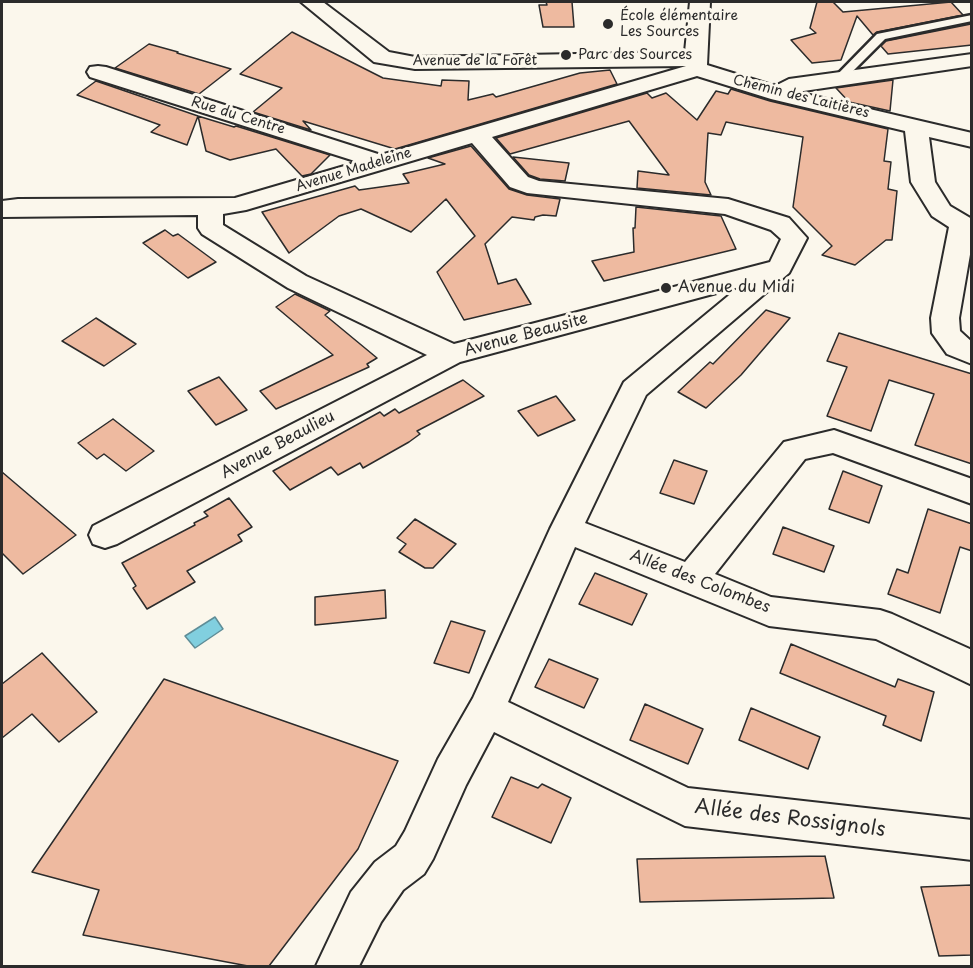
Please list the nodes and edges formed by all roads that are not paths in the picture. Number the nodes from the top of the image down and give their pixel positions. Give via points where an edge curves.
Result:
1 (311, 2) edge
2 (700, 2) edge
3 (972, 18) edge
4 (972, 60) edge
5 (696, 63) junction
6 (98, 72) dead end
7 (840, 78) junction
8 (780, 94) junction
9 (916, 125) junction
10 (476, 134) junction
11 (972, 140) edge
12 (378, 163) junction
13 (210, 207) junction
14 (2, 209) edge
15 (967, 225) edge
16 (780, 267) junction
17 (972, 354) edge
18 (451, 355) junction
19 (972, 492) edge
20 (566, 529) junction
21 (105, 535) dead end
22 (691, 580) junction
23 (972, 669) edge
24 (486, 710) junction
25 (972, 840) edge
26 (337, 966) edge

1 - 5 street, Avenue de la Forêt via 382,57 414,63
2 - 5 street
3 - 7 lane via 881,36
4 - 7 street
5 - 8 street, Chemin des Laitières
5 - 10 street, Avenue Madeleine
6 - 12 street, Rue du Centre
7 - 8 street via 789,86
8 - 9 street, Chemin des Laitières
9 - 11 street, Chemin des Laitières
9 - 15 street via 923,182 941,211
10 - 12 street, Avenue Madeleine
10 - 16 street via 519,182 536,188 728,207 780,224 794,238
12 - 13 street, Avenue Madeleine via 237,205
13 - 14 street, Avenue Madeleine
13 - 18 street, Avenue Beausite via 211,228 297,282
15 - 17 street via 945,318 946,333 957,346
16 - 18 street, Avenue Beausite
16 - 20 street via 634,389
18 - 21 street, Avenue Beaulieu
19 - 22 street via 834,441 795,450
20 - 22 street, Allée des Colombes
20 - 24 street
22 - 23 street, Allée des Colombes via 769,611 880,625
24 - 25 street, Allée des Rossignols via 685,807
24 - 26 street via 452,772 419,846 366,907

